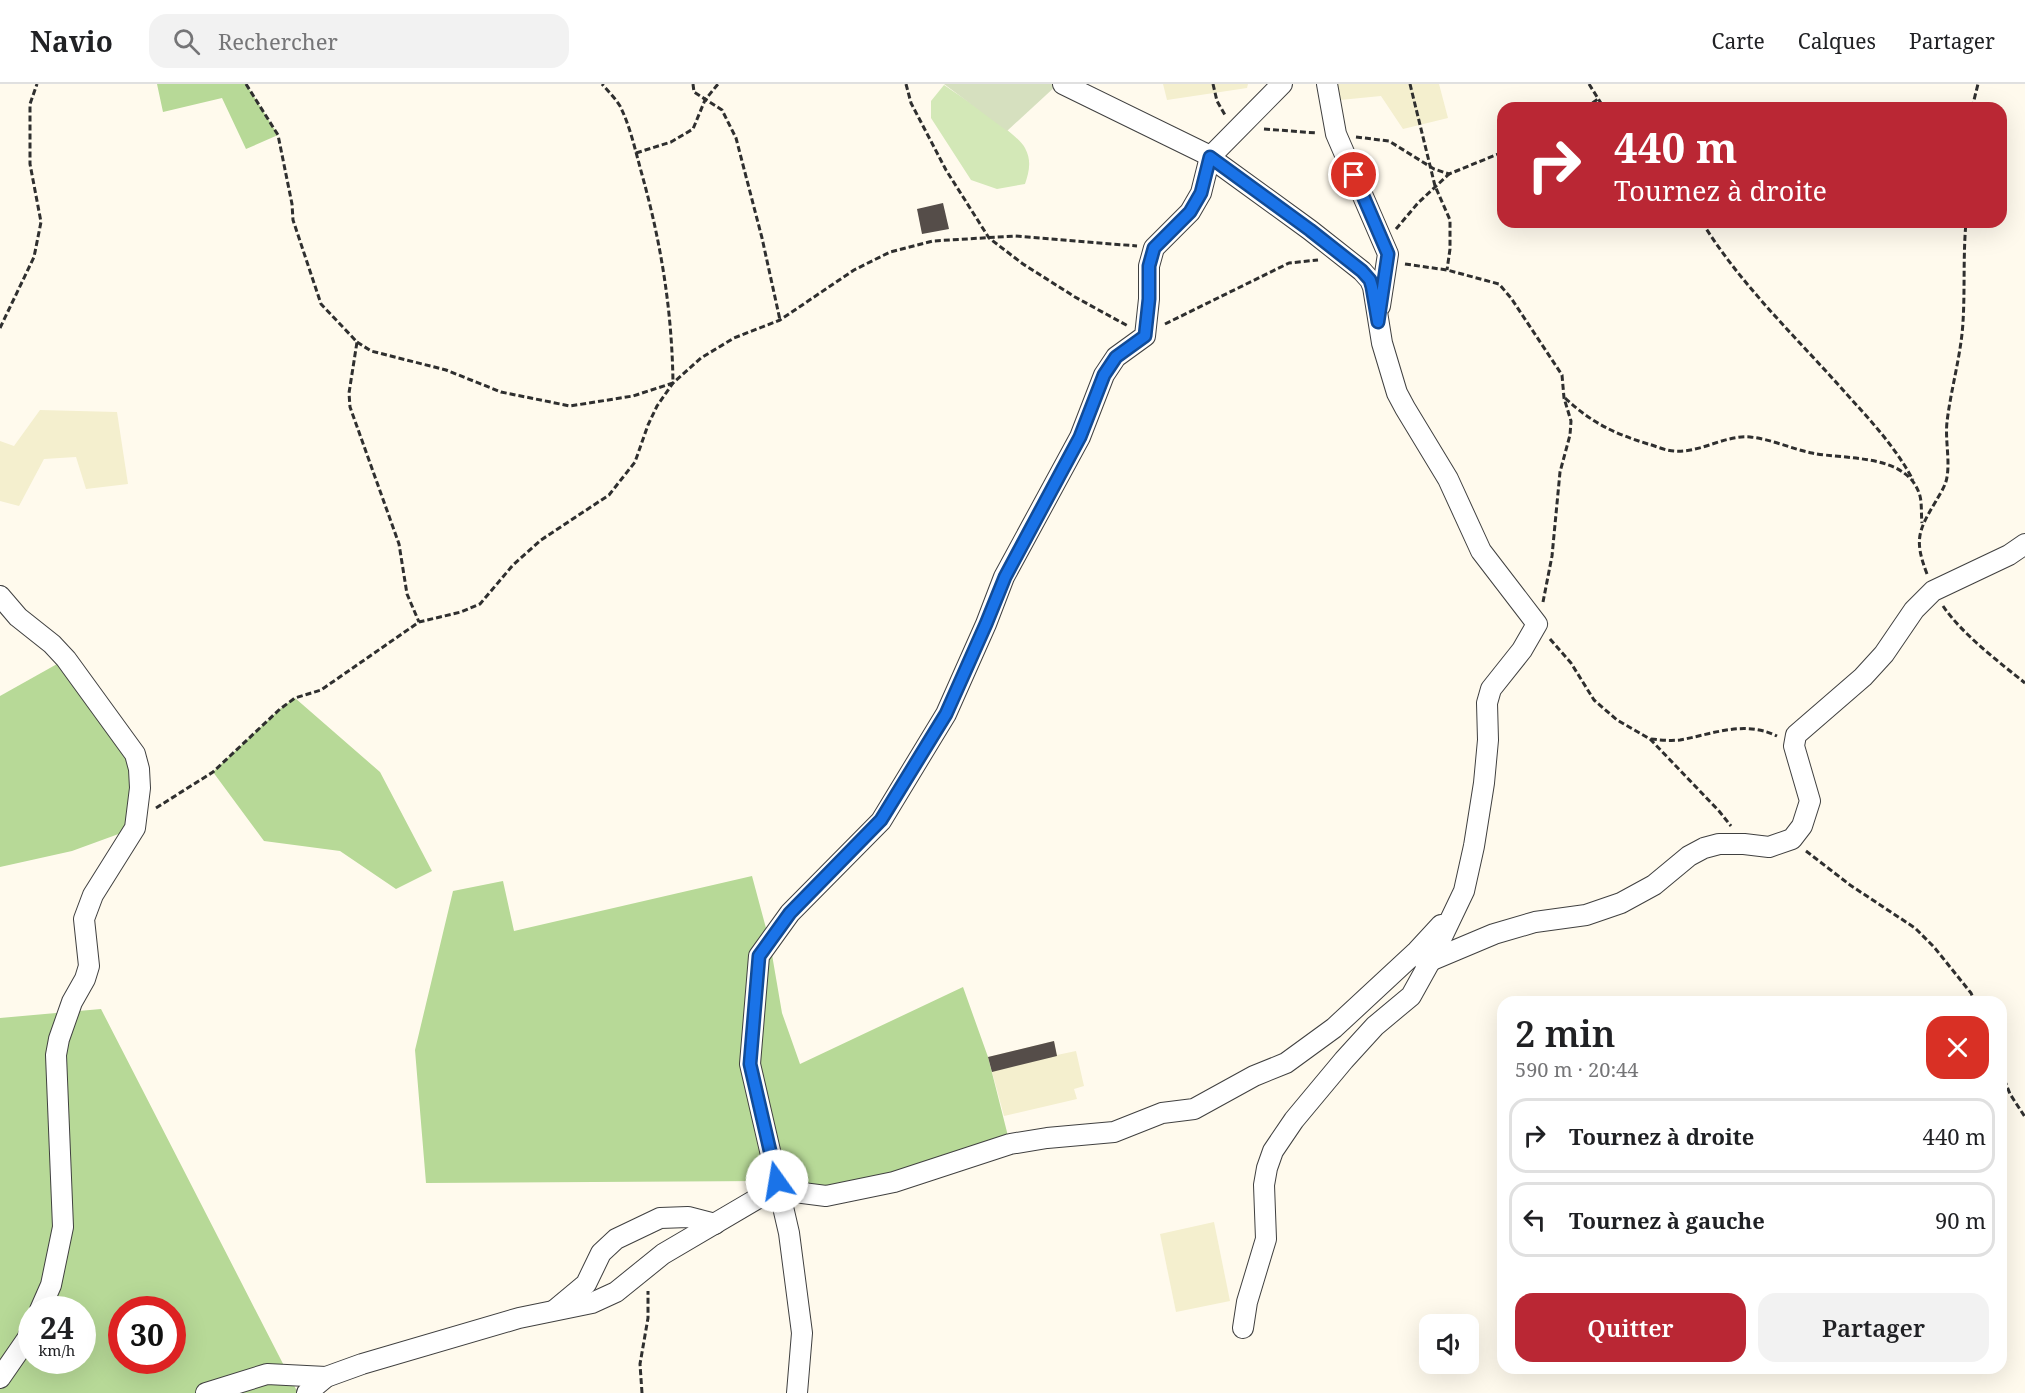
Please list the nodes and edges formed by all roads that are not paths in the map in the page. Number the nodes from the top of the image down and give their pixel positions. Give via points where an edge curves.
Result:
1 (1282, 84) edge
2 (1327, 84) edge
3 (1068, 86) edge
4 (1210, 157) junction
5 (1378, 322) junction
6 (2025, 544) edge
7 (0, 596) edge
8 (1453, 913) junction
9 (1431, 960) junction
10 (1383, 984) junction
11 (779, 1190) junction
12 (715, 1224) junction
13 (46, 1296) edge
14 (555, 1310) junction
15 (1244, 1328) dead end
16 (18, 1352) edge
17 (326, 1377) junction
18 (0, 1378) edge
19 (206, 1393) edge
20 (307, 1393) edge
21 (797, 1393) edge

1 - 4 street
2 - 5 street via 1336,134 1388,254
3 - 4 street
4 - 5 street via 1310,230 1370,280
4 - 11 street via 1201,193 1190,212 1154,248 1149,266 1145,336 1116,357 1104,375 1080,437 1005,577 946,714 881,820 790,913 759,956 750,1064
5 - 8 street via 1397,393 1448,479 1481,551 1537,624 1491,689 1484,783 1474,846 1464,891
6 - 9 street via 1933,591 1863,677 1796,735 1794,746 1810,801 1802,826 1792,839 1769,848 1744,844 1704,848 1654,885 1621,903 1586,915 1535,922 1494,934
7 - 13 street via 66,659 135,754 140,788 135,828 93,895 84,919 89,966 72,1002 56,1055 63,1227
8 - 9 street
8 - 10 street
9 - 10 street
9 - 15 street via 1411,996 1375,1026 1344,1060 1273,1151 1264,1185 1266,1239 1247,1302
10 - 11 street via 1334,1028 1286,1063 1194,1109 1162,1113 1114,1132 1010,1144 894,1182 837,1194
11 - 12 street
11 - 21 street via 789,1233 802,1333
12 - 14 street via 663,1254 616,1292 592,1303
12 - 14 street via 688,1217 660,1218 616,1239 601,1253 586,1284
14 - 17 street via 496,1324
16 - 18 street
17 - 19 street via 267,1374
17 - 20 street

